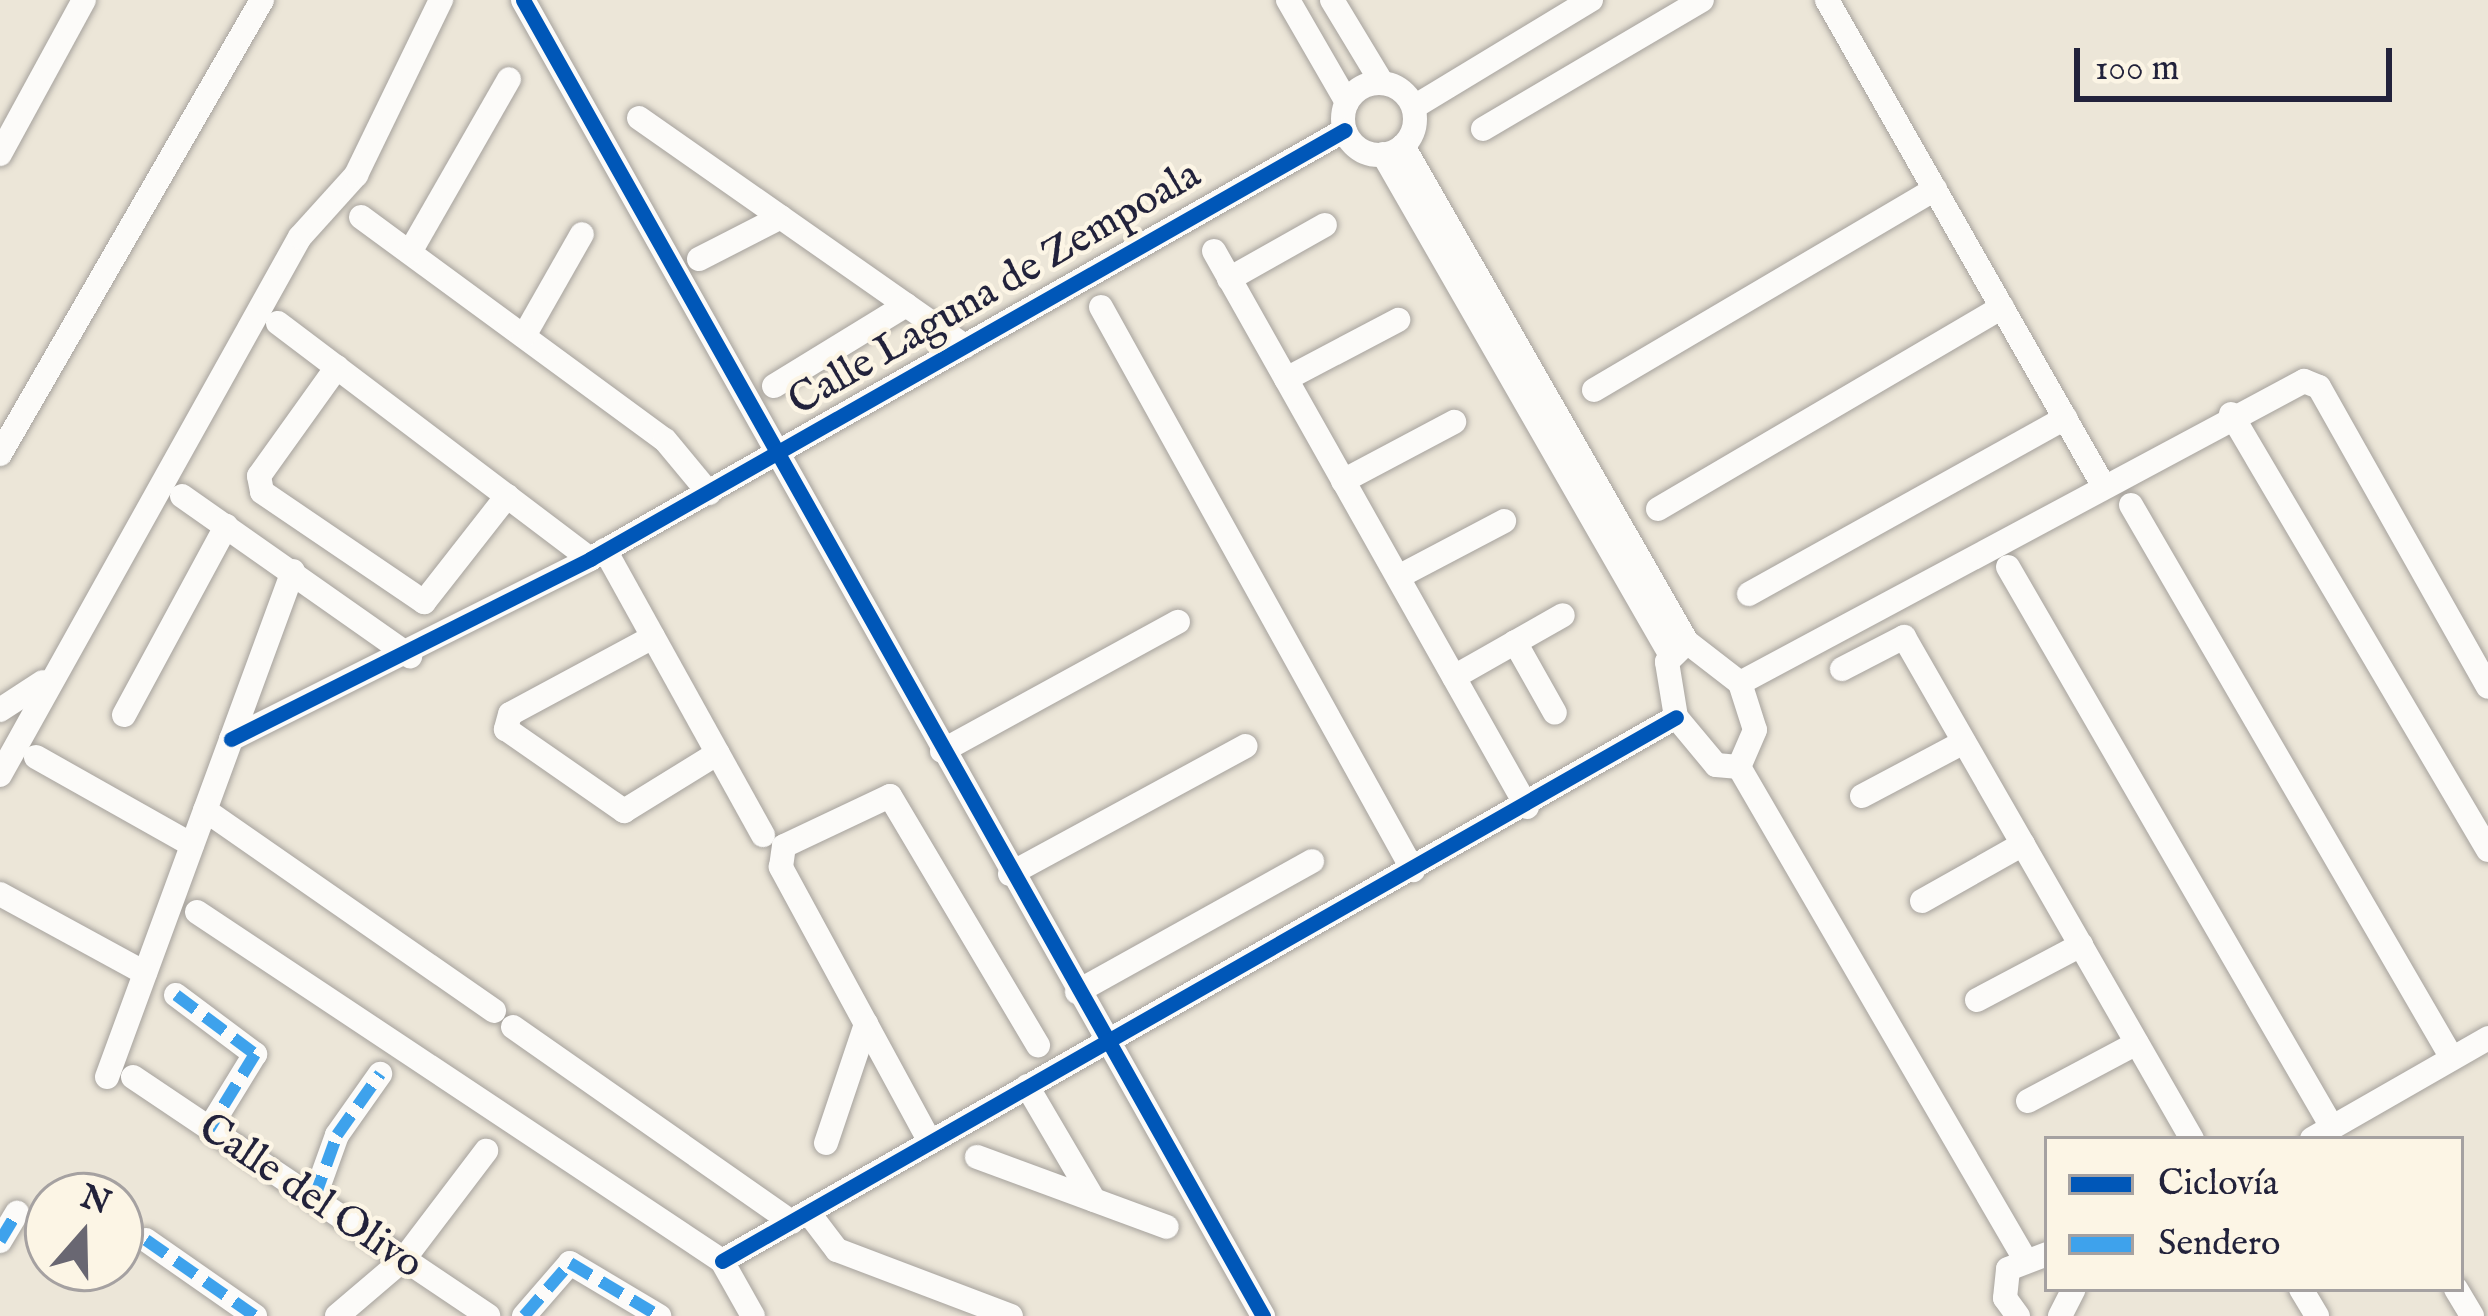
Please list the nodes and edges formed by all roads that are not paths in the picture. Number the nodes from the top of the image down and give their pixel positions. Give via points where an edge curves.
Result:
1 (83, 0) edge
2 (262, 0) edge
3 (441, 0) edge
4 (523, 0) edge
5 (1288, 0) edge
6 (1332, 0) edge
7 (1591, 0) edge
8 (1702, 0) edge
9 (1827, 0) edge
10 (509, 79) dead end
11 (1382, 82) junction
12 (1347, 103) junction
13 (1414, 107) junction
14 (639, 118) dead end
15 (1483, 129) dead end
16 (1345, 130) junction
17 (1393, 150) junction
18 (0, 154) edge
19 (1935, 189) junction
20 (361, 217) dead end
21 (781, 217) junction
22 (1324, 225) dead end
23 (582, 234) dead end
24 (1214, 251) dead end
25 (410, 252) junction
26 (699, 260) dead end
27 (1229, 279) junction
28 (906, 305) junction
29 (1101, 307) dead end
30 (2002, 307) junction
31 (1398, 320) dead end
32 (278, 323) dead end
33 (524, 336) junction
34 (965, 346) junction
35 (337, 367) junction
36 (1286, 379) junction
37 (773, 386) dead end
38 (1594, 390) dead end
39 (2231, 414) junction
40 (2066, 418) junction
41 (1454, 422) dead end
42 (0, 454) edge
43 (775, 457) junction
44 (1343, 482) junction
45 (2103, 485) junction
46 (709, 493) junction
47 (182, 496) dead end
48 (507, 496) junction
49 (2131, 505) dead end
50 (1658, 509) dead end
51 (1504, 521) dead end
52 (226, 526) junction
53 (598, 555) junction
54 (2008, 568) dead end
55 (293, 571) junction
56 (1397, 577) junction
57 (1749, 594) dead end
58 (1564, 615) dead end
59 (1178, 622) dead end
60 (653, 637) junction
61 (1515, 642) junction
62 (1679, 648) junction
63 (410, 656) junction
64 (1842, 669) dead end
65 (1454, 677) junction
66 (44, 681) junction
67 (1740, 683) junction
68 (2488, 687) edge
69 (0, 710) edge
70 (1555, 712) dead end
71 (124, 715) dead end
72 (1676, 717) junction
73 (231, 739) junction
74 (1964, 742) junction
75 (1246, 746) dead end
76 (942, 752) junction
77 (718, 753) junction
78 (36, 757) dead end
79 (1739, 767) junction
80 (0, 775) edge
81 (1862, 796) dead end
82 (1527, 807) junction
83 (205, 810) junction
84 (763, 835) dead end
85 (2023, 844) junction
86 (192, 845) junction
87 (2488, 850) edge
88 (1312, 861) dead end
89 (1413, 870) junction
90 (1010, 874) junction
91 (0, 894) edge
92 (1922, 901) dead end
93 (197, 912) dead end
94 (2081, 945) junction
95 (145, 973) junction
96 (1077, 992) junction
97 (176, 994) dead end
98 (1977, 1000) dead end
99 (866, 1024) junction
100 (1105, 1042) junction
101 (2137, 1043) junction
102 (2486, 1044) edge
103 (1038, 1045) dead end
104 (2452, 1058) junction
105 (380, 1074) dead end
106 (106, 1077) dead end
107 (133, 1077) dead end
108 (1027, 1086) junction
109 (2028, 1101) dead end
110 (209, 1129) junction
111 (2322, 1133) edge
112 (2190, 1136) edge
113 (929, 1139) junction
114 (826, 1143) dead end
115 (486, 1151) dead end
116 (977, 1157) dead end
117 (314, 1199) junction
118 (1094, 1200) junction
119 (17, 1213) dead end
120 (800, 1217) junction
121 (1167, 1227) dead end
122 (146, 1240) dead end
123 (0, 1241) edge
124 (2035, 1255) edge
125 (404, 1259) junction
126 (722, 1262) junction
127 (2007, 1313) edge
128 (255, 1316) edge
129 (337, 1316) edge
130 (488, 1316) edge
131 (524, 1316) edge
132 (659, 1316) edge
133 (753, 1316) edge
134 (1010, 1316) edge
135 (1263, 1316) edge

1 - 18 street
2 - 42 street
3 - 66 street via 356,175 300,237
4 - 43 street
5 - 12 street
6 - 11 street
7 - 13 street
8 - 15 street
9 - 19 street
10 - 25 street
11 - 12 street
11 - 13 street
12 - 16 street
13 - 17 street
14 - 21 street
16 - 17 street
16 - 34 street, Calle Laguna de Zempoala
17 - 62 street
19 - 30 street
19 - 38 street
20 - 25 street
21 - 26 street
21 - 28 street
22 - 27 street
23 - 33 street
24 - 27 street
25 - 33 street
27 - 36 street
28 - 34 street
28 - 37 street
29 - 89 street
30 - 40 street
30 - 50 street
31 - 36 street
32 - 35 street
33 - 46 street via 665,440
34 - 43 street, Calle Laguna de Zempoala
35 - 48 street
35 - 48 street via 259,476 262,492 424,602
36 - 44 street
39 - 45 street
39 - 68 street via 2290,382 2319,387
39 - 87 street
40 - 45 street
40 - 57 street
41 - 44 street
43 - 46 street, Calle Laguna de Zempoala
43 - 76 street
44 - 56 street
45 - 67 street
46 - 53 street, Calle Laguna de Zempoala
47 - 52 street
48 - 53 street
49 - 104 street
51 - 56 street
52 - 55 street
52 - 71 street
53 - 60 street
53 - 63 street, Calle Laguna de Zempoala
54 - 111 street
55 - 63 street
55 - 73 street
56 - 65 street
58 - 61 street
59 - 76 street
60 - 77 street
60 - 77 street via 510,714 506,729 624,811
61 - 65 street
61 - 70 street
62 - 67 street
62 - 72 street
63 - 73 street, Calle Laguna de Zempoala
64 - 74 street via 1904,637
65 - 82 street
66 - 69 street
66 - 80 street
67 - 79 street via 1755,730
72 - 79 street via 1716,765
72 - 82 street
73 - 83 street
74 - 81 street
74 - 85 street
75 - 90 street
76 - 90 street
77 - 84 street
78 - 86 street
79 - 124 street
82 - 89 street
83 - 86 street
83 - 120 street
85 - 92 street
85 - 94 street
86 - 95 street
88 - 96 street
89 - 100 street
90 - 96 street
91 - 95 street
93 - 126 street
94 - 98 street
94 - 101 street
95 - 106 street
96 - 100 street
97 - 110 street via 254,1054
99 - 103 street via 780,859 784,846 881,794
99 - 113 street
99 - 114 street
100 - 108 street
100 - 135 street
101 - 109 street
101 - 112 street
102 - 104 street
104 - 111 street
105 - 117 street via 338,1135
107 - 110 street, Calle del Olivo
108 - 113 street
108 - 118 street
110 - 117 street, Calle del Olivo
113 - 120 street
115 - 125 street
116 - 118 street
117 - 125 street, Calle del Olivo
118 - 121 street
119 - 123 street
120 - 126 street
120 - 134 street via 837,1250
122 - 128 street
124 - 127 street via 2004,1279
125 - 129 street
125 - 130 street, Calle del Olivo
126 - 133 street
131 - 132 street via 570,1263

